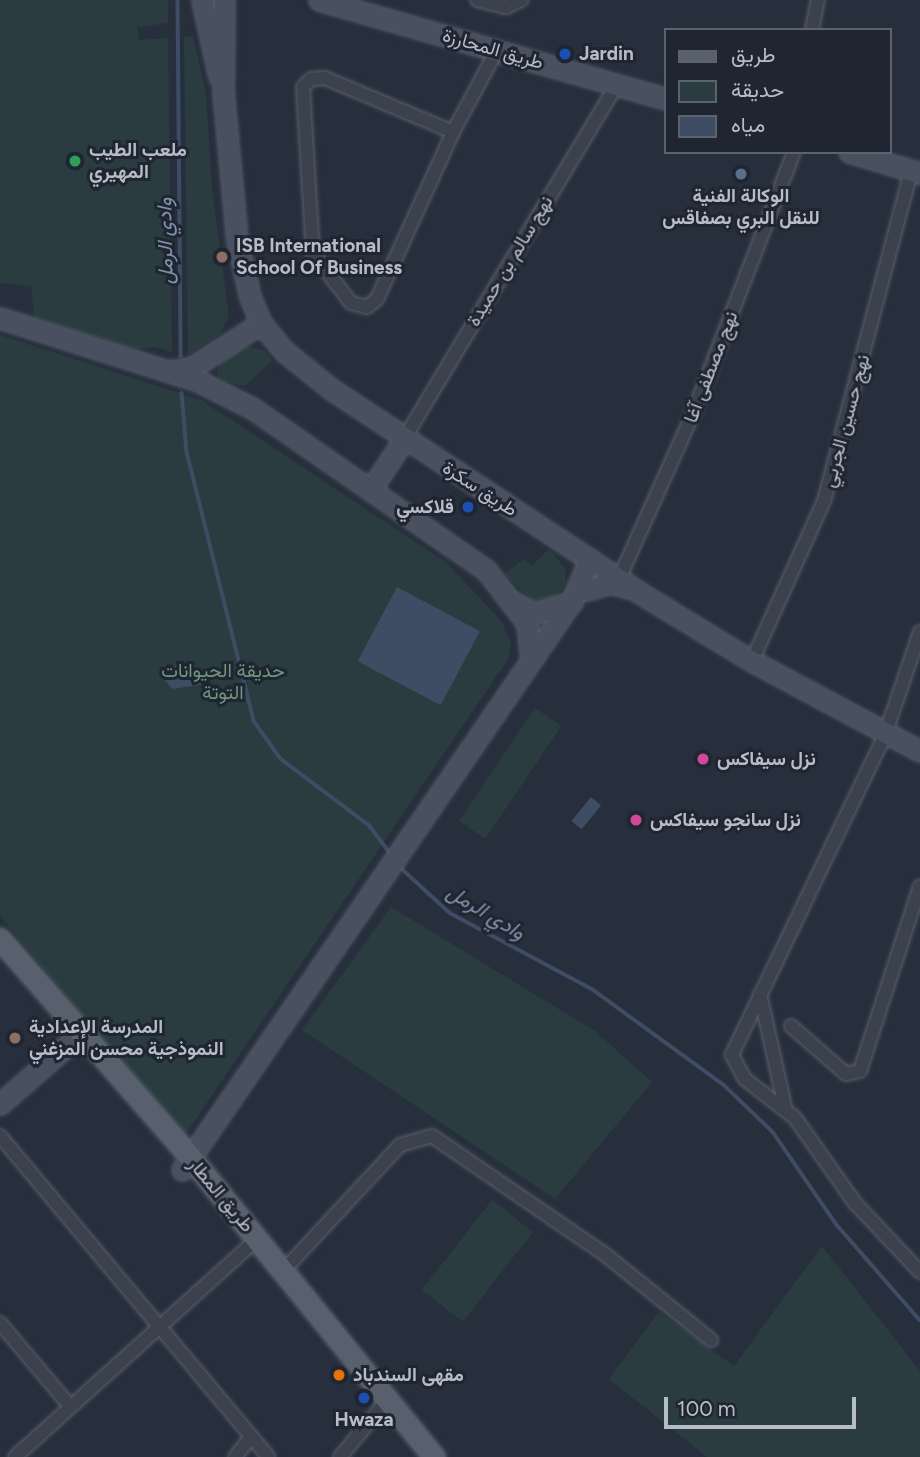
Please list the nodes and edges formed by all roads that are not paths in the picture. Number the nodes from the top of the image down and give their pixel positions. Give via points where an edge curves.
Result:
1 (202, 0) edge
2 (224, 0) edge
3 (319, 0) edge
4 (477, 0) edge
5 (521, 0) edge
6 (818, 0) edge
7 (812, 28) edge
8 (497, 50) junction
9 (617, 84) junction
10 (223, 90) junction
11 (664, 98) edge
12 (453, 132) junction
13 (793, 154) edge
14 (856, 154) edge
15 (916, 172) edge
16 (0, 318) edge
17 (261, 323) junction
18 (210, 356) junction
19 (169, 371) junction
20 (213, 387) junction
21 (404, 439) junction
22 (371, 489) junction
23 (555, 536) junction
24 (604, 569) junction
25 (578, 592) junction
26 (640, 593) junction
27 (512, 601) junction
28 (920, 632) edge
29 (531, 661) junction
30 (752, 661) junction
31 (885, 735) junction
32 (920, 751) edge
33 (920, 886) edge
34 (0, 939) edge
35 (0, 960) edge
36 (760, 994) junction
37 (790, 1026) dead end
38 (77, 1037) junction
39 (0, 1104) edge
40 (786, 1108) junction
41 (0, 1136) edge
42 (186, 1163) junction
43 (253, 1243) junction
44 (284, 1270) junction
45 (920, 1272) edge
46 (0, 1323) edge
47 (160, 1328) junction
48 (711, 1340) dead end
49 (384, 1403) junction
50 (70, 1406) junction
51 (251, 1437) junction
52 (15, 1457) edge
53 (235, 1457) edge
54 (268, 1457) edge
55 (340, 1457) edge
56 (418, 1457) edge
57 (434, 1457) edge

1 - 10 main road
2 - 10 main road
3 - 8 main road, طريق المحارزة
4 - 5 street via 506,7
6 - 7 street
8 - 9 main road, طريق المحارزة
8 - 12 street
9 - 11 main road, طريق المحارزة
9 - 21 street, نهج سالم بن حميدة
10 - 17 main road, طريق سكرة via 237,240
12 - 12 street via 325,78 311,79 303,87 313,253 351,303 367,307 377,299
13 - 24 street, نهج مصطفى آغا via 694,411
14 - 15 main road
15 - 30 street, نهج حسين الجربي via 824,501
16 - 19 main road
17 - 18 main road
17 - 21 main road, طريق سكرة via 309,372
18 - 19 main road via 191,368
18 - 20 main road via 207,373
19 - 20 main road
20 - 22 main road
21 - 22 main road
21 - 23 main road, طريق سكرة
22 - 27 main road via 486,570
23 - 24 main road, طريق سكرة
23 - 25 main road via 574,554
24 - 25 main road
24 - 26 main road, طريق سكرة
25 - 26 main road via 611,583
25 - 27 main road via 534,613
25 - 29 main road
26 - 30 main road, طريق سكرة
27 - 29 main road via 532,635
28 - 31 street
29 - 42 main road
30 - 31 main road, طريق سكرة
31 - 32 main road, طريق سكرة
31 - 36 street
33 - 37 street via 859,1071 846,1074
34 - 38 main road, طريق المطار
35 - 38 main road, طريق المطار
36 - 40 street
36 - 40 street via 732,1055 745,1079
38 - 39 main road
38 - 42 main road, طريق المطار
40 - 45 street via 855,1203
41 - 47 street
42 - 43 main road, طريق المطار
43 - 44 main road, طريق المطار
43 - 47 street
43 - 49 main road, طريق المطار
44 - 48 street via 400,1145 432,1136 607,1256
44 - 49 main road, طريق المطار
46 - 50 street
47 - 50 street
47 - 51 street
49 - 55 street
49 - 56 main road, طريق المطار
49 - 57 main road, طريق المطار
50 - 52 street
51 - 53 street
51 - 54 street

